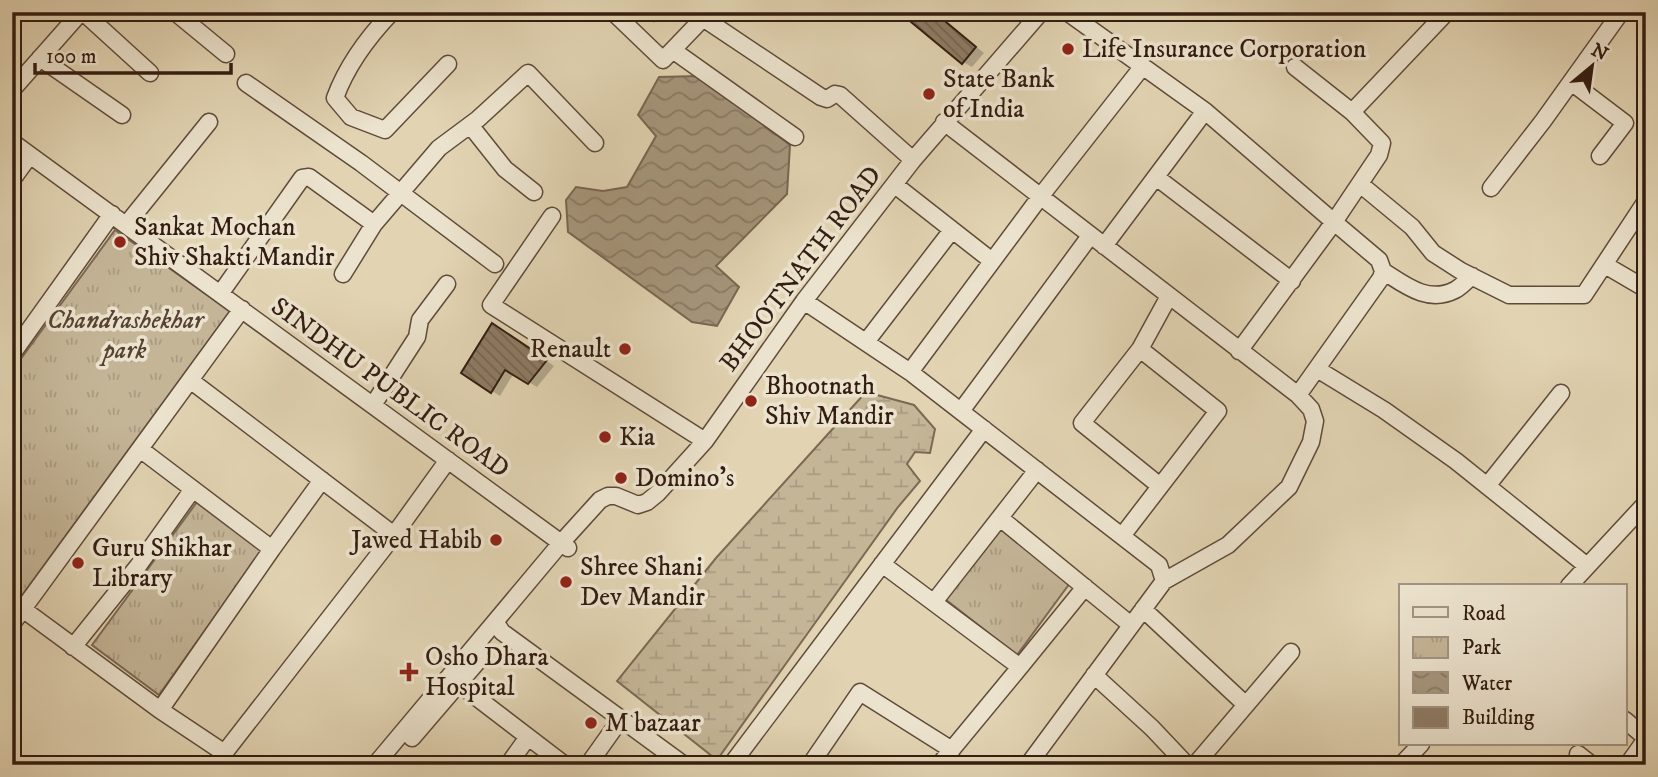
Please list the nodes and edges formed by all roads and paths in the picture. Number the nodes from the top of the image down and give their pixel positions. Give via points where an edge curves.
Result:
1 (82, 12) edge
2 (175, 12) edge
3 (392, 12) edge
4 (613, 12) edge
5 (1041, 12) edge
6 (1067, 12) edge
7 (1447, 12) edge
8 (1621, 12) edge
9 (706, 15) edge
10 (674, 51) junction
11 (226, 54) dead end
12 (40, 58) junction
13 (448, 64) dead end
14 (1143, 66) junction
15 (1295, 67) dead end
16 (150, 74) dead end
17 (1571, 82) junction
18 (246, 83) dead end
19 (12, 90) edge
20 (1205, 111) junction
21 (1352, 112) junction
22 (122, 115) dead end
23 (209, 122) dead end
24 (944, 122) junction
25 (470, 125) junction
26 (795, 137) dead end
27 (12, 142) edge
28 (595, 143) dead end
29 (30, 155) junction
30 (1600, 156) dead end
31 (913, 160) junction
32 (1156, 177) junction
33 (12, 180) edge
34 (1360, 184) junction
35 (895, 185) junction
36 (1491, 188) dead end
37 (534, 192) dead end
38 (401, 193) junction
39 (1040, 197) junction
40 (1646, 201) edge
41 (111, 214) junction
42 (552, 216) dead end
43 (1334, 222) junction
44 (374, 224) junction
45 (126, 225) junction
46 (952, 230) junction
47 (1090, 236) junction
48 (1104, 246) junction
49 (992, 261) junction
50 (495, 264) dead end
51 (1605, 265) junction
52 (1383, 271) junction
53 (343, 274) dead end
54 (1472, 276) junction
55 (1292, 281) junction
56 (447, 284) dead end
57 (1646, 289) edge
58 (220, 293) junction
59 (1169, 296) junction
60 (804, 301) junction
61 (242, 309) junction
62 (866, 342) junction
63 (1140, 349) junction
64 (1239, 351) junction
65 (12, 354) edge
66 (1317, 369) junction
67 (910, 372) junction
68 (190, 380) junction
69 (1561, 393) dead end
70 (1298, 395) junction
71 (373, 405) junction
72 (961, 411) junction
73 (984, 429) junction
74 (705, 441) junction
75 (140, 449) junction
76 (448, 460) junction
77 (1037, 470) junction
78 (322, 480) junction
79 (1160, 486) junction
80 (1487, 486) junction
81 (193, 489) junction
82 (1646, 503) edge
83 (1000, 518) junction
84 (394, 535) junction
85 (1122, 536) junction
86 (566, 546) junction
87 (272, 549) junction
88 (882, 564) junction
89 (1587, 566) junction
90 (1164, 581) junction
91 (1571, 584) edge
92 (1085, 587) junction
93 (934, 602) junction
94 (1143, 609) junction
95 (24, 610) junction
96 (12, 624) edge
97 (1131, 625) junction
98 (499, 627) junction
99 (73, 647) junction
100 (1291, 652) dead end
101 (1020, 667) junction
102 (1094, 675) junction
103 (458, 684) junction
104 (1246, 705) junction
105 (160, 710) junction
106 (620, 720) junction
107 (1626, 721) edge
108 (528, 737) junction
109 (1646, 738) edge
110 (1420, 746) edge
111 (952, 750) junction
112 (1578, 754) dead end
113 (219, 758) edge
114 (1632, 763) edge
115 (376, 765) edge
116 (388, 765) edge
117 (508, 765) edge
118 (565, 765) edge
119 (588, 765) edge
120 (684, 765) edge
121 (731, 765) edge
122 (810, 765) edge
123 (939, 765) edge
124 (1028, 765) edge
125 (1187, 765) edge
126 (1195, 765) edge
127 (1401, 765) edge
128 (1592, 765) edge

1 - 12 street
1 - 16 street
2 - 11 street
3 - 13 street via 367,39 342,79 335,99 351,117 386,130
4 - 10 street via 663,60
5 - 24 street, BHOOTNATH ROAD
6 - 14 street
7 - 21 street
8 - 17 street
9 - 10 street
9 - 31 street via 821,97 840,95
10 - 26 street
12 - 19 street
12 - 22 street
14 - 20 street
14 - 39 street
15 - 21 street
17 - 30 street via 1625,123
17 - 36 street
18 - 38 street
20 - 32 street
20 - 43 street
21 - 34 street via 1382,143
23 - 45 street
24 - 31 street, BHOOTNATH ROAD
24 - 39 street
25 - 28 street via 528,74
25 - 37 street via 505,169
25 - 38 street via 439,148
27 - 29 street, SINDHU PUBLIC ROAD
29 - 33 street
29 - 41 street, SINDHU PUBLIC ROAD
31 - 35 street, BHOOTNATH ROAD
32 - 48 street
32 - 55 street
34 - 43 street
34 - 54 street via 1412,227 1433,253
35 - 46 street
35 - 60 street, BHOOTNATH ROAD
38 - 44 street
38 - 50 street
39 - 47 street
39 - 49 street
40 - 51 street
41 - 45 street, SINDHU PUBLIC ROAD
41 - 65 street
42 - 74 street via 491,305
43 - 52 street via 1379,260
43 - 55 street
44 - 53 street
44 - 58 street via 309,177 302,178
45 - 58 street, SINDHU PUBLIC ROAD
46 - 49 street
46 - 62 street
47 - 48 street
47 - 72 street
48 - 59 street
49 - 67 street
51 - 54 street via 1584,295 1509,295
51 - 57 street
52 - 54 street via 1416,292 1432,296 1454,291
52 - 66 street
55 - 64 street
56 - 71 street via 420,320 417,337
58 - 61 street, SINDHU PUBLIC ROAD
59 - 63 street
59 - 64 street
60 - 62 street
60 - 74 street, BHOOTNATH ROAD
61 - 68 street
61 - 71 street, SINDHU PUBLIC ROAD
62 - 67 street
63 - 79 street via 1082,423
63 - 79 street via 1218,411
64 - 70 street
66 - 70 street
66 - 80 street via 1384,410
67 - 72 street
68 - 75 street
68 - 78 street
69 - 80 street
70 - 90 street via 1315,421 1311,442 1289,487 1228,545
71 - 76 street, SINDHU PUBLIC ROAD
72 - 73 street
73 - 77 street
73 - 88 street
74 - 86 street, BHOOTNATH ROAD via 647,502 638,505 608,495 600,500
75 - 81 street
75 - 95 street
76 - 84 street
76 - 86 street, SINDHU PUBLIC ROAD
77 - 83 street
77 - 85 street
78 - 84 street
78 - 87 street
79 - 85 street
80 - 89 street
81 - 87 street
81 - 99 street
82 - 89 street
83 - 92 street
83 - 93 street
84 - 113 street
85 - 90 street via 1159,565
86 - 98 street, BHOOTNATH ROAD
87 - 105 street
88 - 93 street
88 - 121 street
89 - 91 street
90 - 94 street
92 - 97 street
92 - 101 street
93 - 101 street
94 - 97 street
94 - 104 street
95 - 96 street
95 - 99 street
97 - 102 street
98 - 103 street, BHOOTNATH ROAD
98 - 106 street
98 - 115 street, BHOOTNATH ROAD
99 - 105 street
100 - 104 street
101 - 111 street
102 - 124 street
102 - 125 street
103 - 108 street
103 - 116 street, BHOOTNATH ROAD
104 - 126 street
105 - 113 street
106 - 119 street
106 - 120 street
107 - 109 street
108 - 117 street
108 - 118 street
109 - 114 street
110 - 127 street
111 - 122 street via 860,692
111 - 123 street
112 - 128 street

